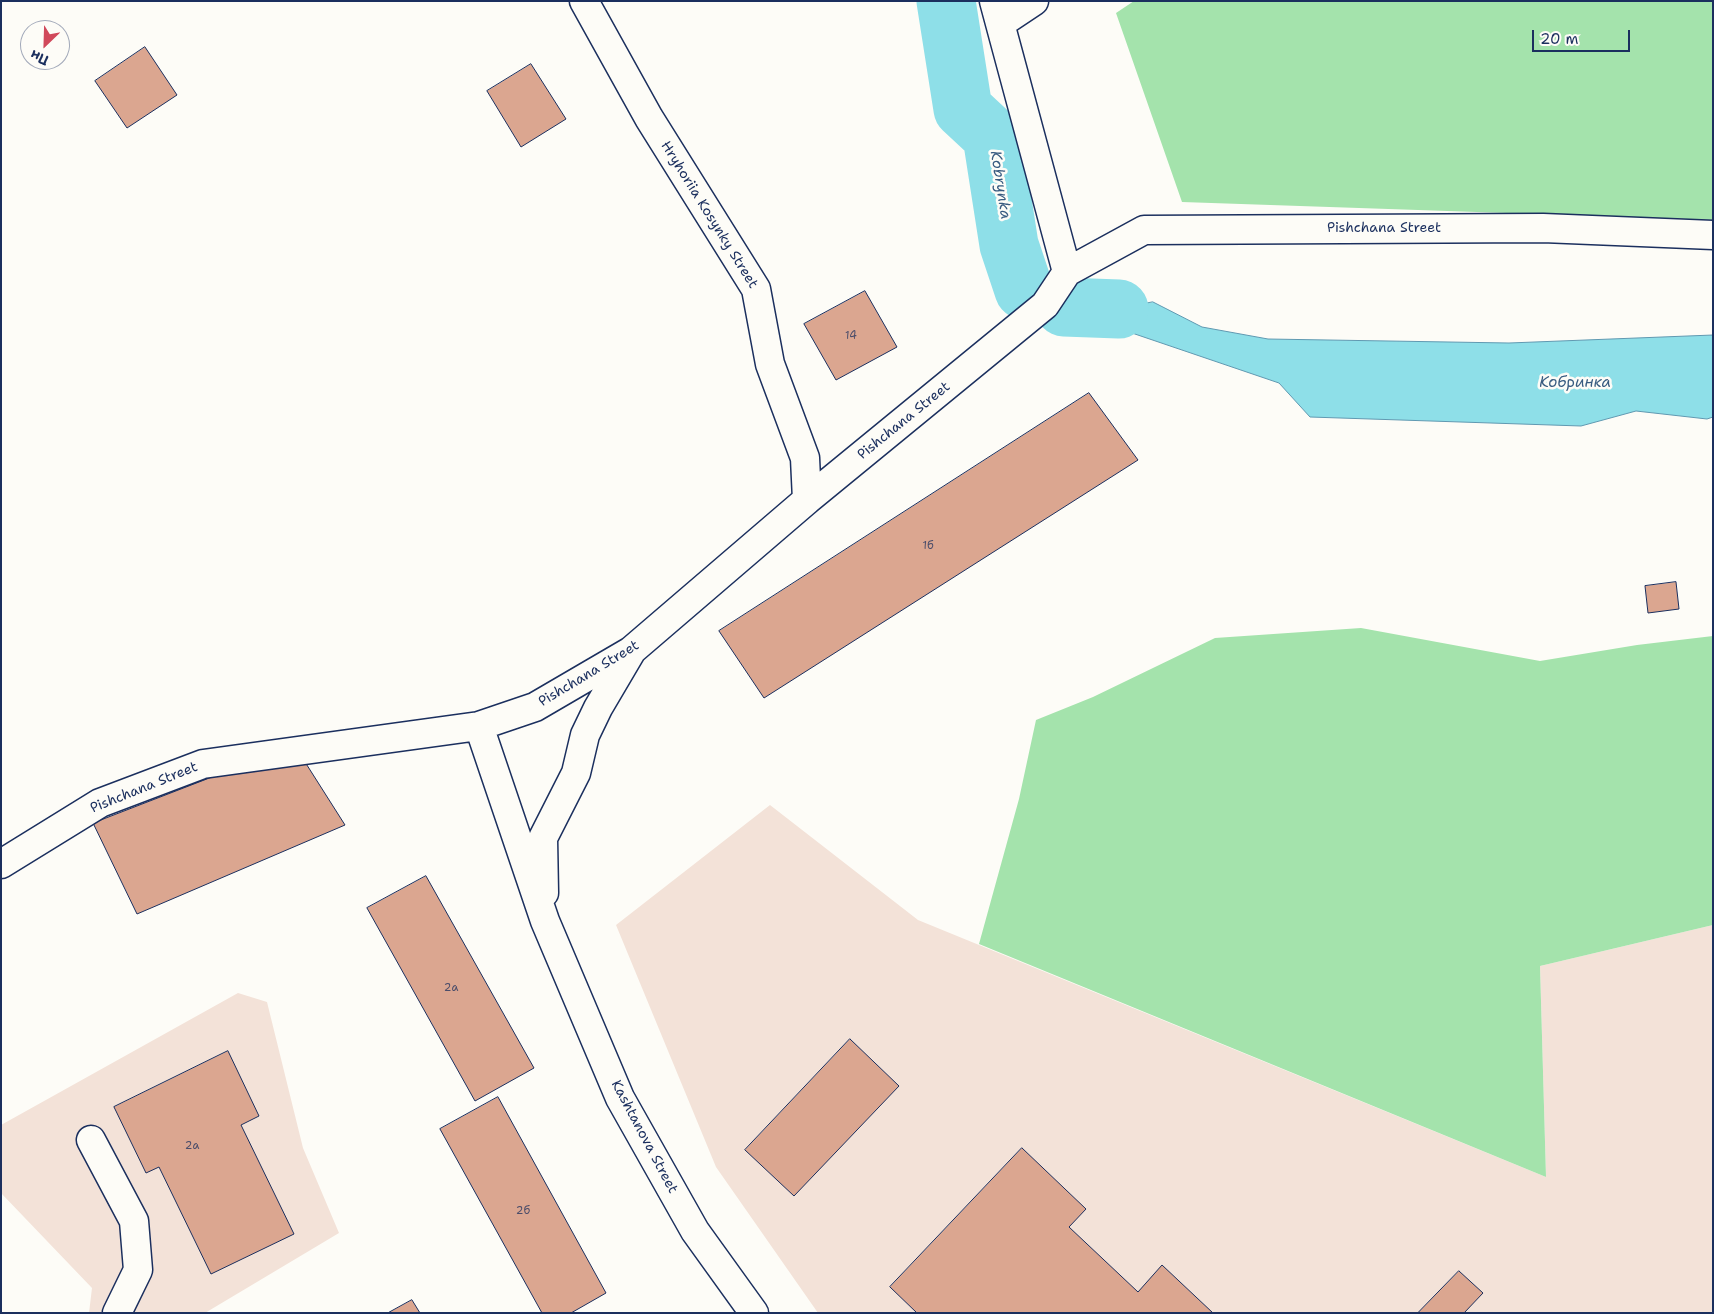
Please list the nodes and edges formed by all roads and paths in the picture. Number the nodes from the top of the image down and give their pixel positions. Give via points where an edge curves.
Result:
1 (584, 1) edge
2 (1034, 1) edge
3 (997, 12) edge
4 (1713, 235) edge
5 (1067, 272) junction
6 (806, 500) junction
7 (632, 651) junction
8 (479, 726) junction
9 (1, 864) edge
10 (545, 922) junction
11 (90, 1140) dead end
12 (117, 1313) edge
13 (754, 1313) edge

1 - 6 street, Hryhoriia Kosynky Street via 649,118 756,289 770,364 805,458
2 - 3 street
3 - 5 street
4 - 5 street, Pishchana Street via 1543,228 1144,230
5 - 6 street, Pishchana Street via 1045,305
6 - 7 street, Pishchana Street
7 - 8 street, Pishchana Street via 535,707
7 - 10 street, Kashtanova Street via 585,734 576,773 543,838
8 - 9 street, Pishchana Street via 203,764 100,803
8 - 10 street, Kashtanova Street
10 - 13 street, Kashtanova Street via 620,1098 695,1231
11 - 12 street via 134,1221 138,1270

